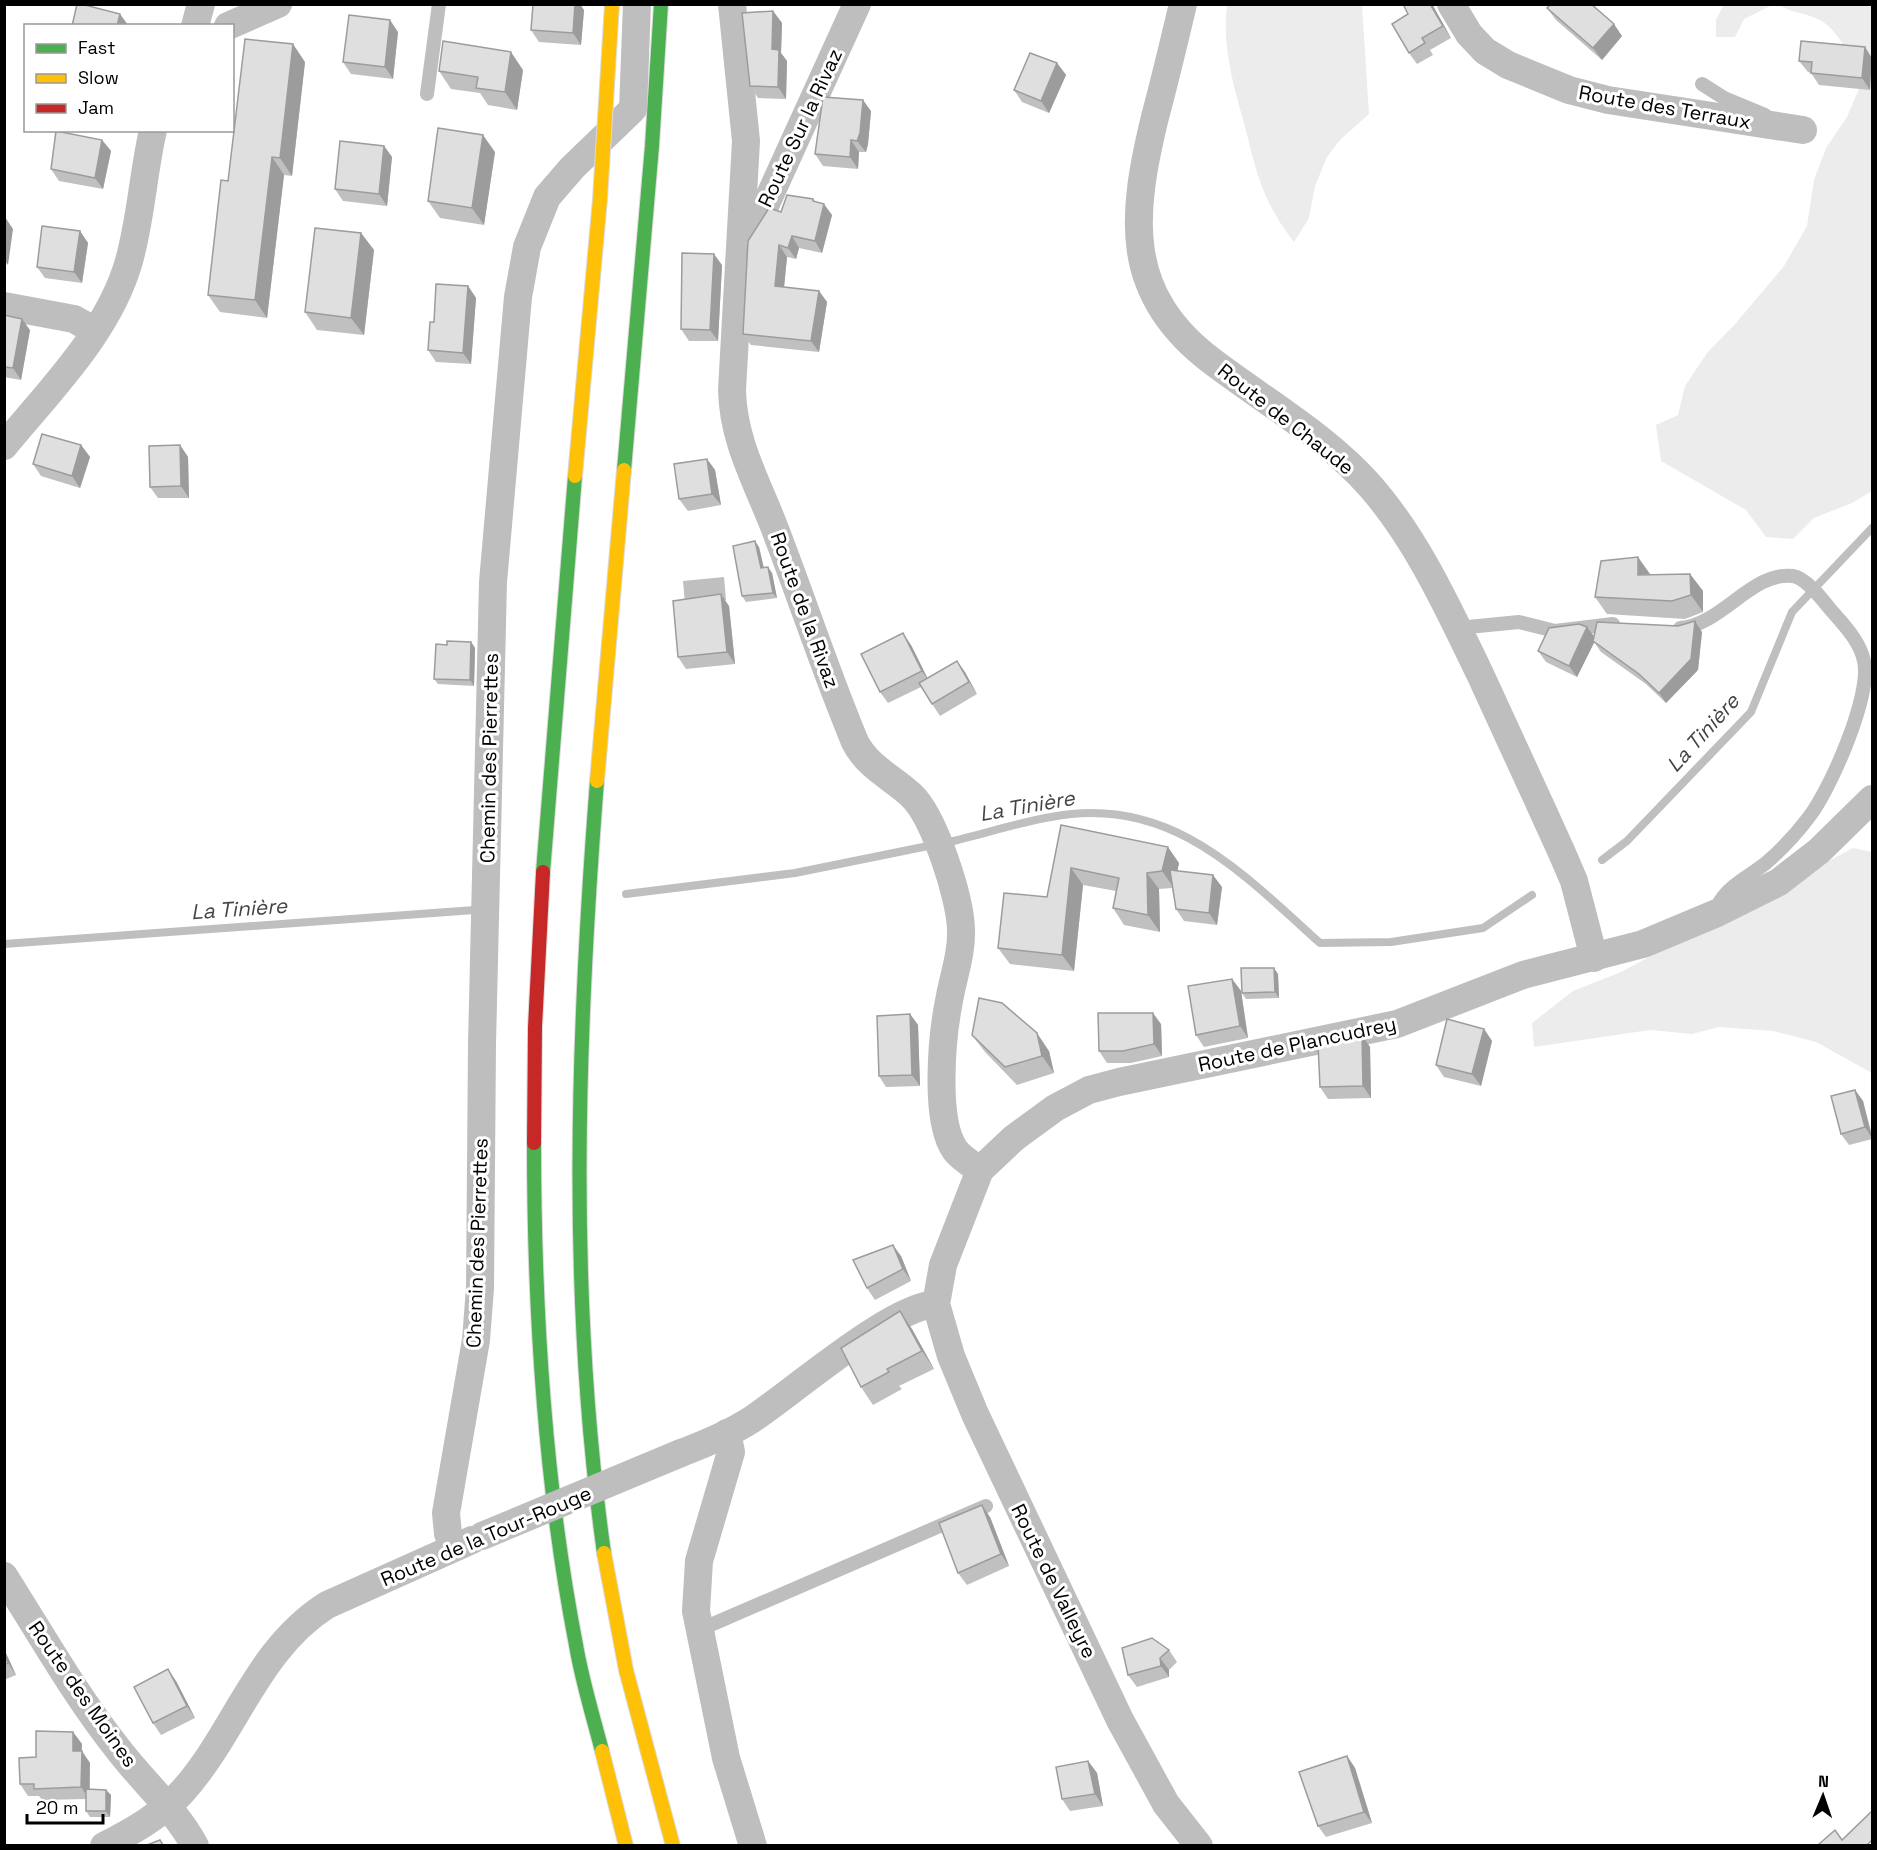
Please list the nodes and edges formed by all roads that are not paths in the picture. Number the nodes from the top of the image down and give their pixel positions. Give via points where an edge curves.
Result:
1 (201, 4) edge
2 (278, 4) edge
3 (439, 4) edge
4 (612, 4) edge
5 (637, 4) edge
6 (661, 4) edge
7 (732, 4) edge
8 (857, 4) edge
9 (1183, 4) edge
10 (1451, 4) edge
11 (196, 24) edge
12 (233, 24) edge
13 (1702, 84) dead end
14 (427, 94) dead end
15 (1769, 125) junction
16 (1803, 130) dead end
17 (153, 132) edge
18 (739, 249) junction
19 (4, 306) edge
20 (95, 331) junction
21 (4, 446) edge
22 (1631, 626) edge
23 (1458, 628) junction
24 (1666, 628) edge
25 (1872, 799) edge
26 (1718, 913) junction
27 (1594, 958) junction
28 (980, 1170) junction
29 (936, 1304) junction
30 (727, 1433) junction
31 (986, 1506) dead end
32 (456, 1547) junction
33 (4, 1576) edge
34 (699, 1630) junction
35 (168, 1806) junction
36 (104, 1845) edge
37 (195, 1845) edge
38 (626, 1845) edge
39 (674, 1845) edge
40 (753, 1845) edge
41 (1199, 1845) edge

1 - 11 street
2 - 12 street
3 - 14 lane
4 - 38 highway, bridge via 600,199 559,657 538,949 535,1276 548,1468 571,1622 594,1736
5 - 32 street, Chemin des Pierrettes via 633,110 547,197 527,247 518,297 493,582 479,1298 472,1367 446,1513 448,1534
6 - 39 highway via 589,881 581,1051 579,1274 599,1513 614,1611 653,1777
7 - 18 street, Route de la Rivaz via 746,141
8 - 18 street, Route Sur la Rivaz via 765,206
9 - 23 street, Route de Chaude via 1139,194 1139,248 1152,289 1165,315 1188,341 1322,442 1370,486 1416,550
10 - 15 street, Route des Terraux via 1485,51 1508,65 1569,90 1608,100
13 - 15 lane via 1765,115
15 - 16 street, Route des Terraux
17 - 20 street via 129,261 114,299
18 - 28 street, Route de la Rivaz via 733,402 737,434 860,752 912,796 927,814 944,860 961,929 946,1020 946,1126 955,1149
19 - 20 street via 74,319
20 - 21 street
22 - 23 lane via 1601,624 1555,631 1502,622
23 - 27 street, Route de Chaude via 1574,881
24 - 26 lane via 1701,624 1766,582 1784,576 1801,579 1825,602 1864,658 1864,689 1852,726 1833,776 1809,818 1767,862 1731,889 1719,902
25 - 26 street, Route de Plancudrey via 1801,866 1779,882
26 - 27 street, Route de Plancudrey via 1643,944
27 - 28 street, Route de Plancudrey via 1523,975 1397,1024 1089,1090 1035,1122
28 - 29 street, Route de Plancudrey via 943,1265
29 - 30 street, Route de la Tour-Rouge via 903,1314
29 - 41 street, Route de Valleyre via 951,1356 981,1429 1120,1720 1166,1804
30 - 32 street, Route de la Tour-Rouge, bridge
30 - 34 street via 729,1463 697,1576
31 - 34 lane
32 - 35 street, Route de la Tour-Rouge via 306,1618 272,1654 194,1778
33 - 35 street, Route des Moines via 117,1748 156,1797
34 - 40 street via 726,1758
35 - 36 street, Route de la Tour-Rouge
35 - 37 street, Route des Moines

